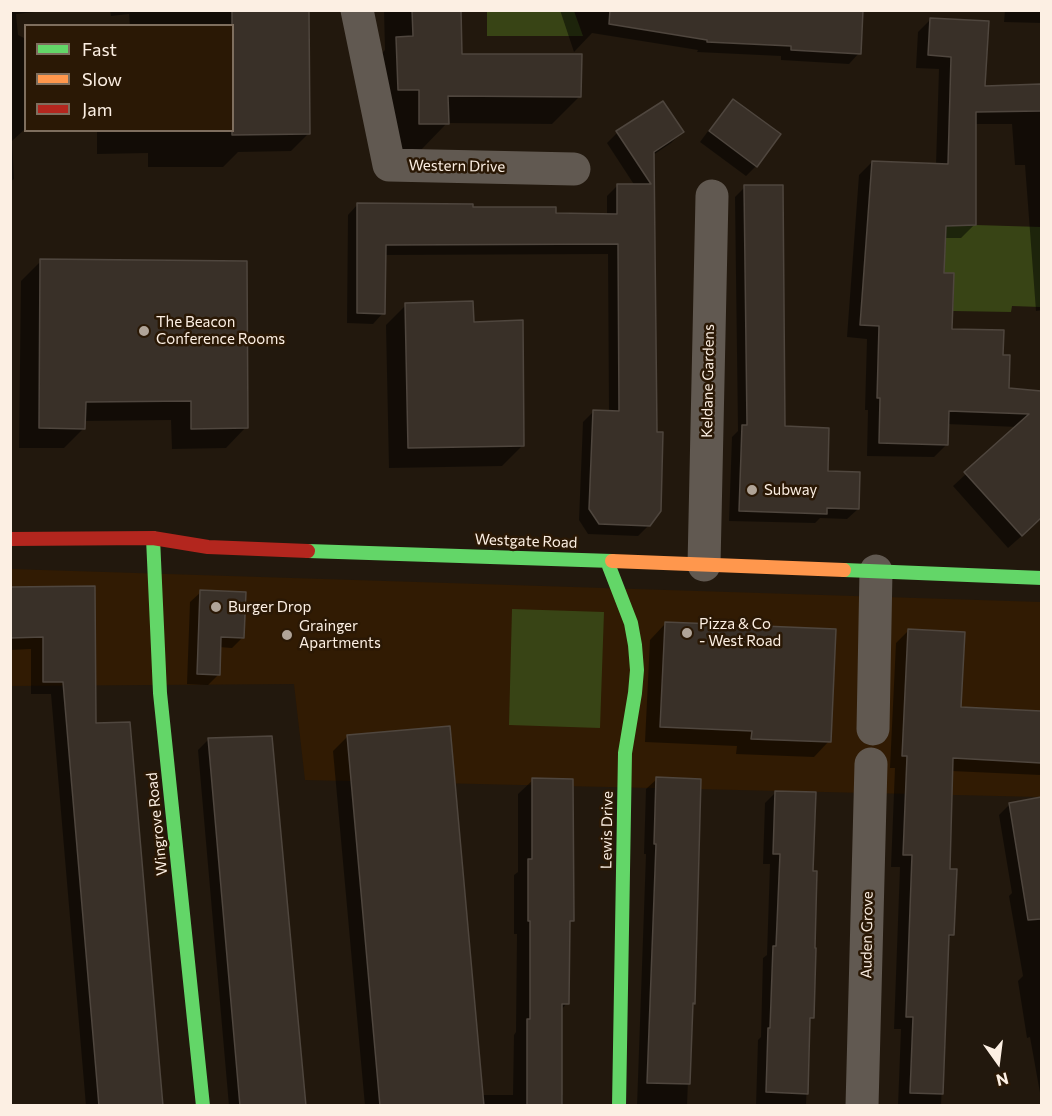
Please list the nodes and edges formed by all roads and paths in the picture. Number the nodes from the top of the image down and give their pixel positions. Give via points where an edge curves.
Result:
1 (357, 10) edge
2 (574, 169) dead end
3 (712, 196) dead end
4 (153, 538) junction
5 (10, 539) edge
6 (607, 561) junction
7 (704, 565) junction
8 (876, 571) junction
9 (1041, 578) edge
10 (873, 729) dead end
11 (871, 764) dead end
12 (203, 1106) edge
13 (618, 1106) edge
14 (862, 1106) edge

1 - 2 street, Western Drive via 389,165
3 - 7 street, Keldane Gardens
4 - 5 street, Westgate Road
4 - 6 street, Westgate Road via 208,547
4 - 12 street, Wingrove Road via 160,693
6 - 7 street, Westgate Road
6 - 13 street, Lewis Drive via 631,623 637,662 625,753
7 - 8 street, Westgate Road
8 - 9 street, Westgate Road
8 - 10 street
11 - 14 street, Auden Grove

